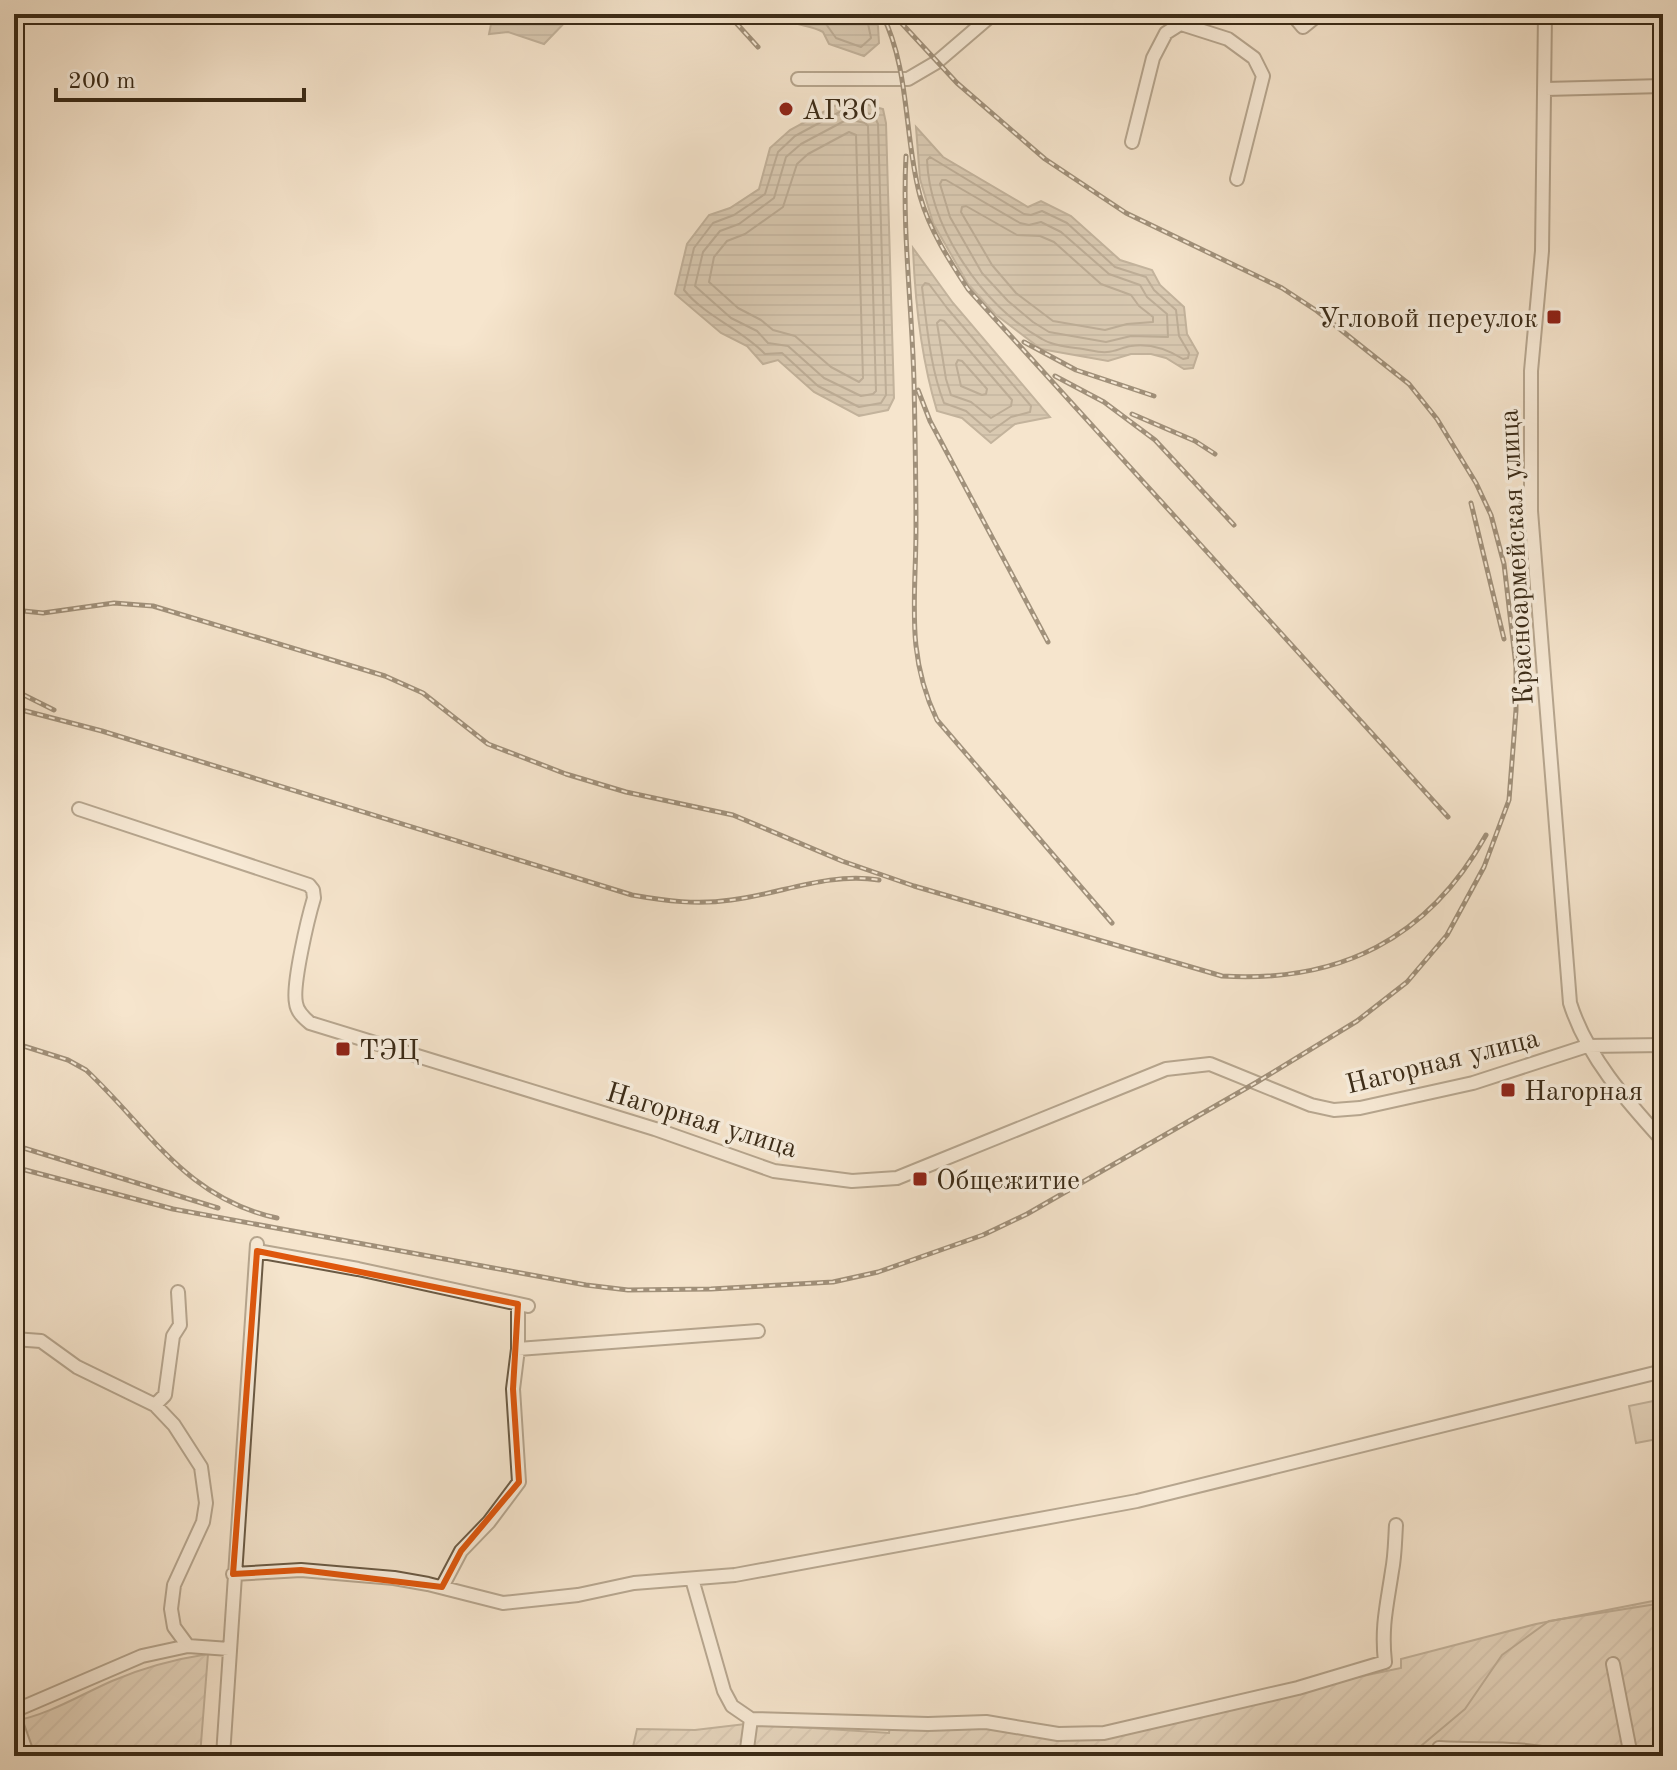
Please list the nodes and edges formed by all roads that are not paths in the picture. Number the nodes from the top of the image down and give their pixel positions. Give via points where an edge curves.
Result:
1 (970, 14) edge
2 (993, 14) edge
3 (1196, 14) edge
4 (1292, 14) edge
5 (1319, 14) edge
6 (1545, 14) edge
7 (1181, 24) junction
8 (979, 25) junction
9 (798, 79) dead end
10 (1663, 86) edge
11 (1545, 89) junction
12 (1132, 142) dead end
13 (1237, 179) dead end
14 (79, 809) dead end
15 (1663, 1045) edge
16 (1587, 1046) junction
17 (1663, 1141) edge
18 (178, 1292) dead end
19 (758, 1331) dead end
20 (14, 1339) edge
21 (518, 1349) junction
22 (1663, 1371) edge
23 (155, 1405) junction
24 (1396, 1525) dead end
25 (233, 1574) junction
26 (692, 1579) junction
27 (442, 1587) junction
28 (188, 1646) junction
29 (229, 1649) junction
30 (1613, 1664) dead end
31 (14, 1714) edge
32 (751, 1719) junction
33 (1439, 1748) dead end
34 (28, 1756) edge
35 (223, 1756) edge
36 (746, 1756) edge
37 (1557, 1756) edge
38 (1631, 1756) edge

1 - 8 street
2 - 8 street
3 - 7 street
4 - 5 street via 1303,27
6 - 11 street, Красноармейская улица
7 - 12 street via 1166,33 1153,58
7 - 13 street via 1228,39 1254,58 1263,76
8 - 9 street via 937,62 908,79
10 - 11 street
11 - 16 street, Красноармейская улица via 1542,251 1531,371 1531,511 1570,1003
14 - 16 street, Нагорная улица via 309,885 314,898 296,1003 310,1023 774,1171 852,1181 897,1178 1166,1069 1210,1064 1334,1110 1473,1083
15 - 16 street, Нагорная улица
16 - 17 street
18 - 23 street via 180,1325 173,1336 165,1395
19 - 21 street
20 - 23 street via 41,1341 77,1367
21 - 25 street via 523,1305 257,1248
21 - 27 street via 513,1389 519,1482 461,1551
22 - 26 street via 1137,1501
23 - 28 street via 190,1447 205,1486 203,1522 174,1585 171,1609 174,1627
24 - 32 street via 1384,1610 1385,1662 1104,1733 1058,1734 986,1722
25 - 27 street via 301,1570
25 - 29 street
26 - 27 street via 503,1603
26 - 32 street via 724,1691 732,1706
28 - 29 street
28 - 31 street via 142,1656
29 - 35 street
30 - 38 street
31 - 34 street
32 - 36 street
33 - 37 street via 1510,1748

